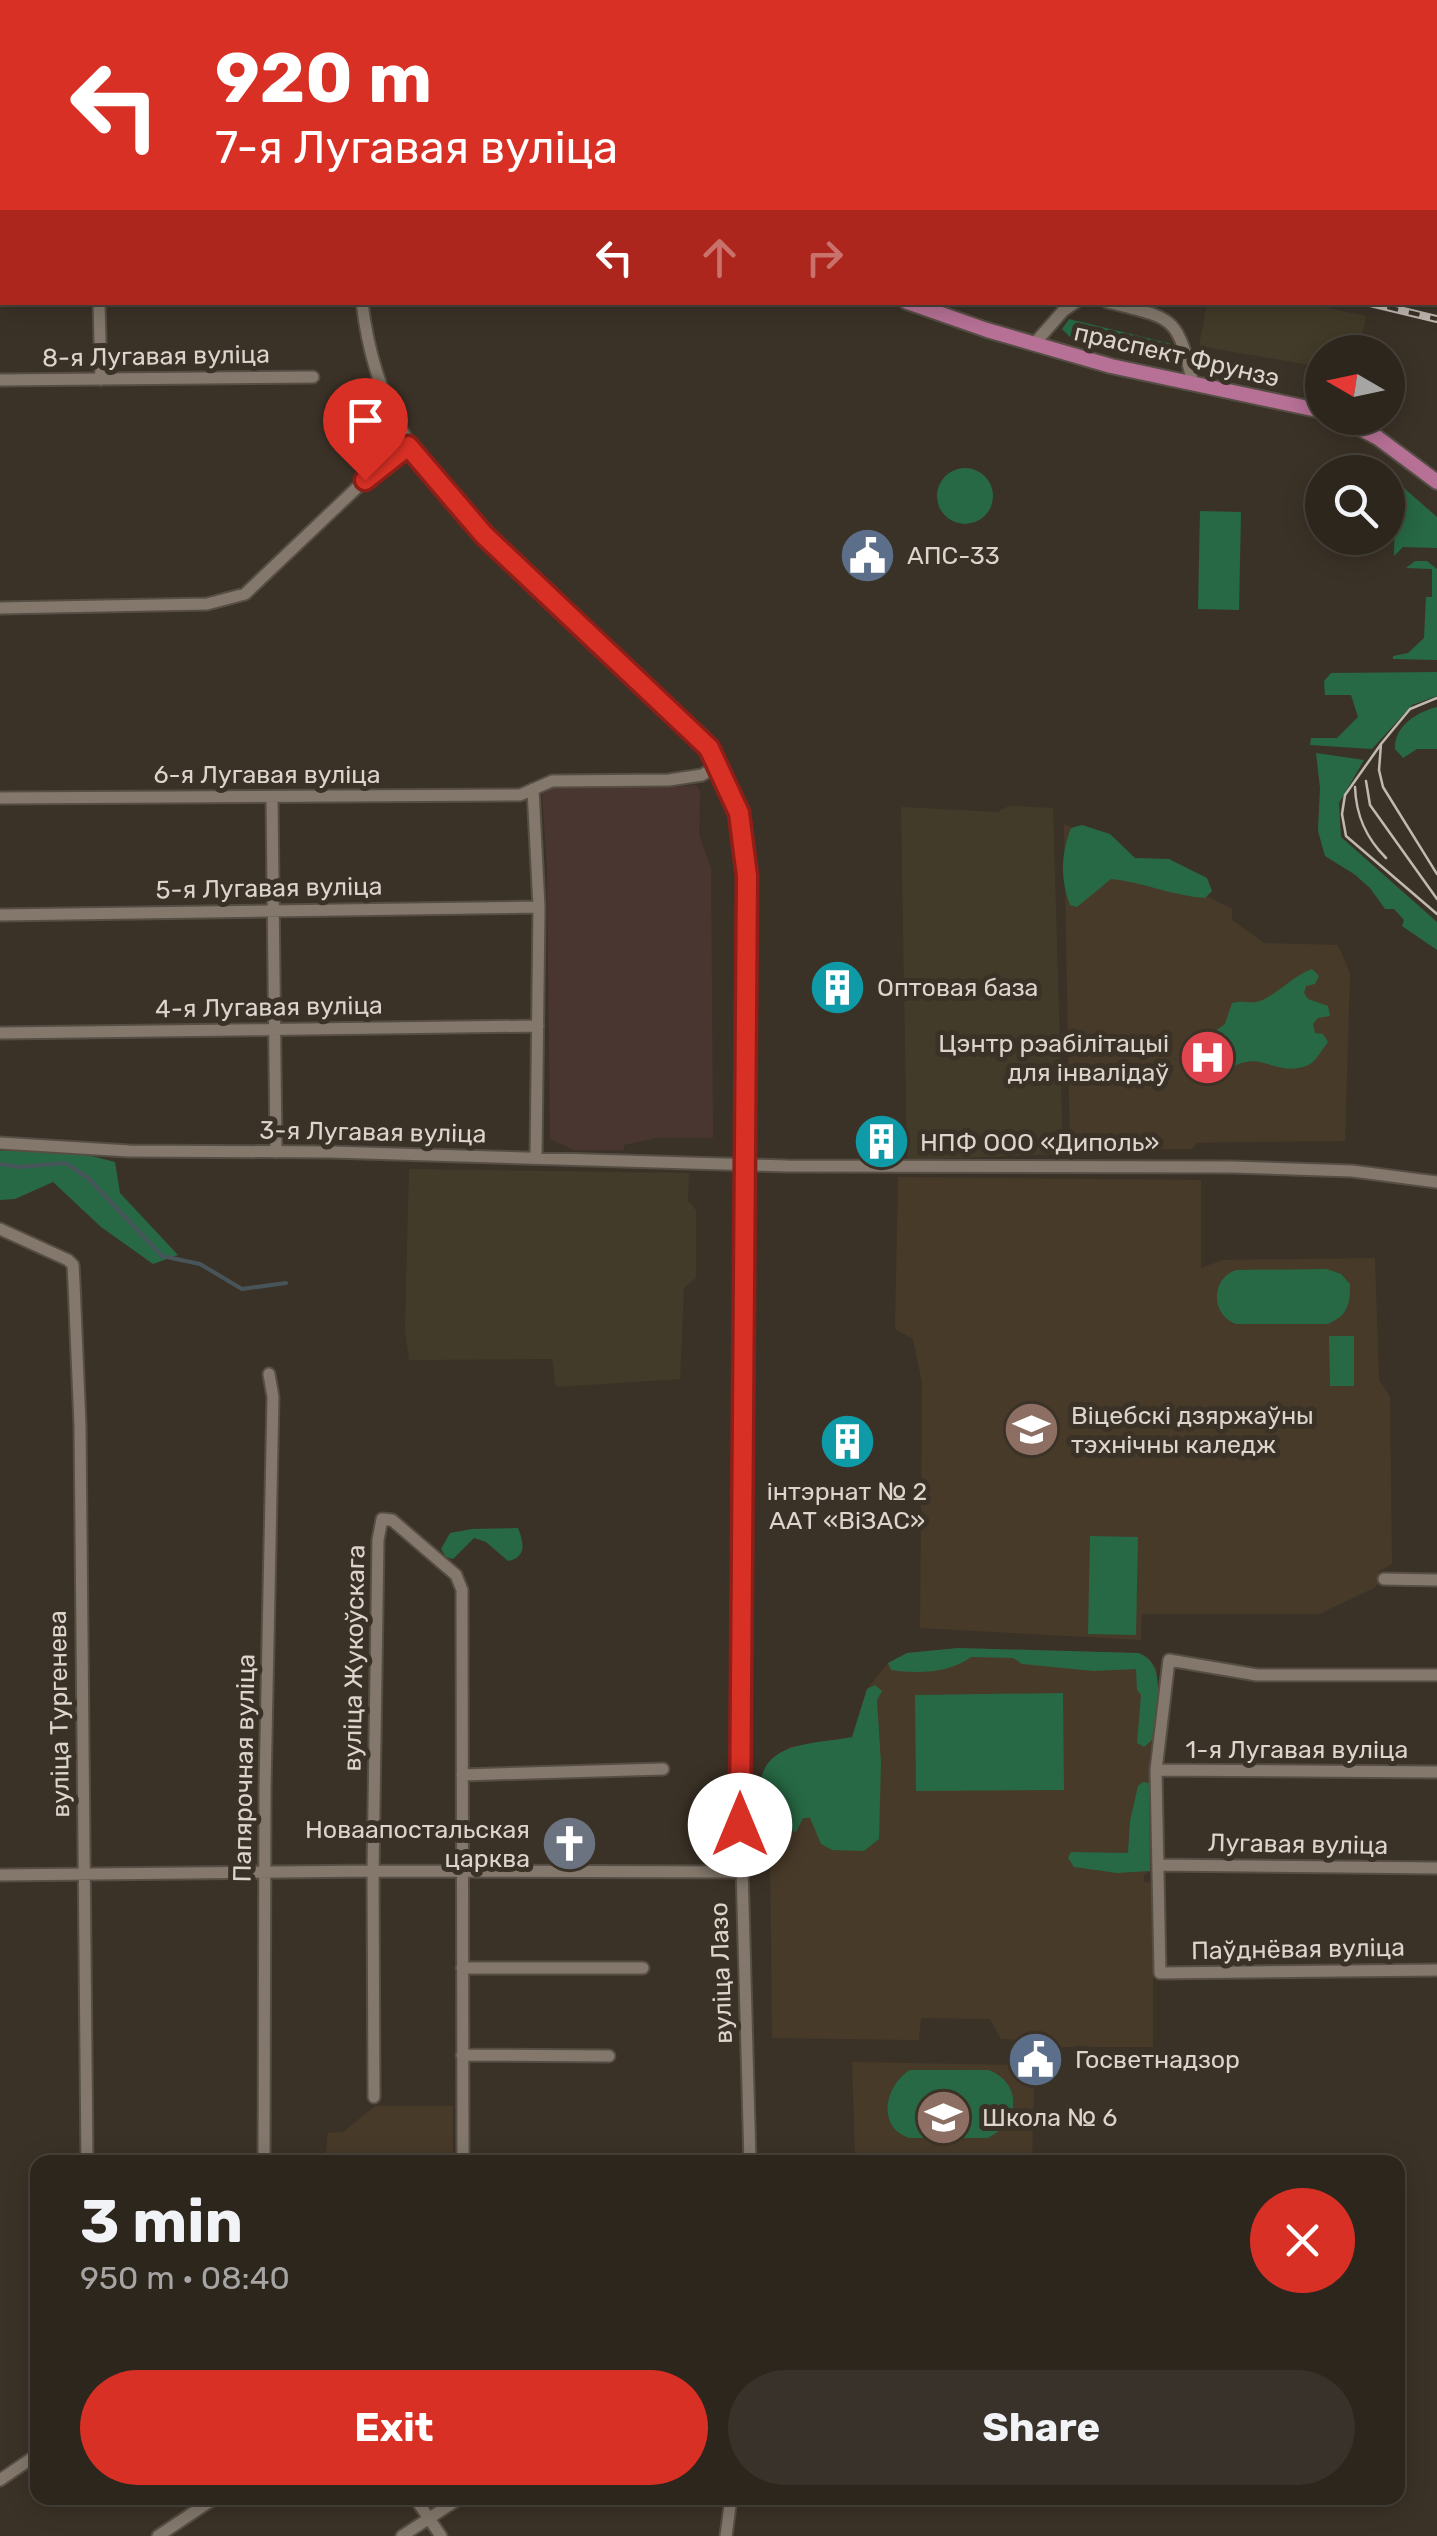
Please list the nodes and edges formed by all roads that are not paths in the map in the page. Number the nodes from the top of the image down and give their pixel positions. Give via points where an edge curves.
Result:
1 (99, 305) edge
2 (362, 305) edge
3 (916, 305) edge
4 (1072, 305) edge
5 (1118, 305) edge
6 (1034, 344) junction
7 (314, 377) dead end
8 (0, 380) edge
9 (100, 380) junction
10 (1193, 384) junction
11 (1305, 407) edge
12 (1373, 435) edge
13 (408, 446) junction
14 (1437, 482) edge
15 (0, 608) edge
16 (720, 765) junction
17 (533, 789) junction
18 (272, 797) junction
19 (0, 798) edge
20 (539, 907) junction
21 (274, 910) junction
22 (0, 916) edge
23 (538, 1026) junction
24 (276, 1028) junction
25 (0, 1033) edge
26 (0, 1143) edge
27 (276, 1152) junction
28 (536, 1158) junction
29 (746, 1165) junction
30 (1437, 1182) edge
31 (0, 1229) edge
32 (269, 1374) dead end
33 (1384, 1580) dead end
34 (1437, 1580) edge
35 (1437, 1676) edge
36 (663, 1769) dead end
37 (1156, 1770) junction
38 (1437, 1772) edge
39 (462, 1774) junction
40 (1158, 1865) junction
41 (1437, 1868) edge
42 (373, 1870) junction
43 (83, 1872) junction
44 (264, 1872) junction
45 (462, 1872) junction
46 (740, 1872) junction
47 (0, 1875) edge
48 (462, 1968) junction
49 (642, 1968) dead end
50 (1437, 1970) edge
51 (462, 2055) junction
52 (609, 2056) dead end
53 (374, 2098) dead end
54 (87, 2155) edge
55 (264, 2155) edge
56 (463, 2155) edge
57 (750, 2155) edge
58 (30, 2459) edge
59 (0, 2480) edge
60 (204, 2505) edge
61 (420, 2505) edge
62 (450, 2505) edge
63 (729, 2505) edge
64 (430, 2519) junction
65 (158, 2536) edge
66 (402, 2536) edge
67 (440, 2536) edge
68 (726, 2536) edge

1 - 9 street
2 - 13 street, вуліца Лазо via 385,402
3 - 6 main road, праспект Фрунзэ
4 - 6 street
5 - 10 street via 1167,318 1182,337
6 - 10 main road, праспект Фрунзэ
7 - 9 street, 8-я Лугавая вуліца
8 - 9 street, 8-я Лугавая вуліца
10 - 11 main road, праспект Фрунзэ
12 - 14 main road
13 - 15 street via 244,594 207,604
13 - 16 street, вуліца Лазо via 484,535 690,727
16 - 17 street, 6-я Лугавая вуліца via 690,778 552,781
16 - 29 street, вуліца Лазо via 739,813 747,861
17 - 18 street, 6-я Лугавая вуліца
17 - 20 street
18 - 19 street, 6-я Лугавая вуліца
18 - 21 street
20 - 21 street, 5-я Лугавая вуліца
20 - 23 street
21 - 22 street, 5-я Лугавая вуліца
21 - 24 street
23 - 24 street, 4-я Лугавая вуліца
23 - 28 street
24 - 25 street, 4-я Лугавая вуліца
24 - 27 street
26 - 27 street, 3-я Лугавая вуліца
27 - 28 street, 3-я Лугавая вуліца
28 - 29 street, 3-я Лугавая вуліца
29 - 30 street, 3-я Лугавая вуліца via 1232,1167
29 - 46 street, вуліца Лазо
31 - 43 street, вуліца Тургенева via 72,1265 80,1425
32 - 44 street, Папярочная вуліца
33 - 34 street
35 - 37 street via 1258,1675 1170,1660
36 - 39 street
37 - 38 street, 1-я Лугавая вуліца
37 - 40 street
39 - 42 street, вуліца Жукоўскага via 462,1590 456,1575 392,1520 382,1520
39 - 45 street
40 - 41 street, Лугавая вуліца
40 - 50 street, Паўднёвая вуліца via 1160,1973
42 - 44 street
42 - 45 street
42 - 53 street, вуліца Жукоўскага
43 - 44 street
43 - 47 street
43 - 54 street, вуліца Тургенева
44 - 55 street, Папярочная вуліца
45 - 46 street
45 - 48 street
46 - 57 street, вуліца Лазо
48 - 49 street
48 - 51 street
51 - 52 street
51 - 56 street
58 - 59 street
60 - 65 street
61 - 64 street
62 - 64 street
63 - 68 street
64 - 66 street
64 - 67 street

